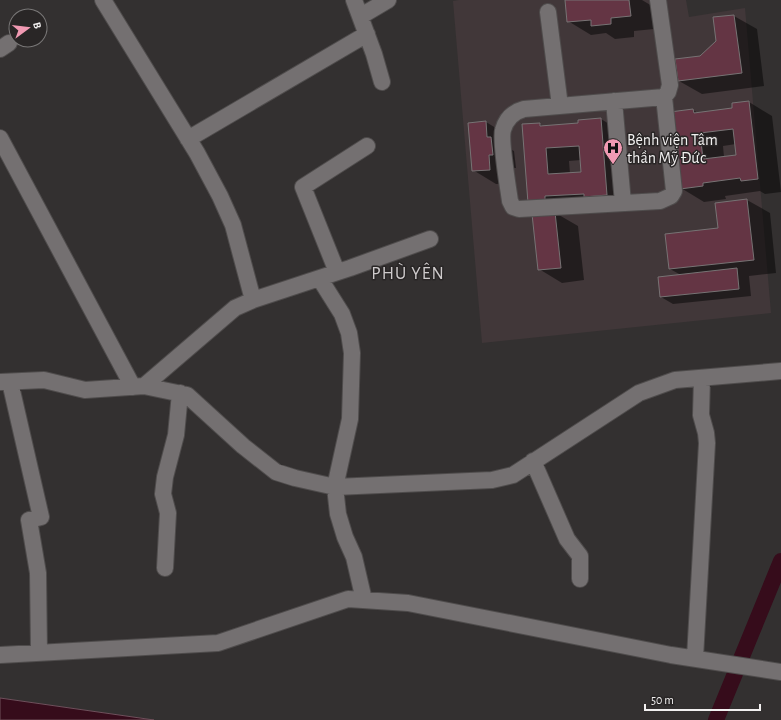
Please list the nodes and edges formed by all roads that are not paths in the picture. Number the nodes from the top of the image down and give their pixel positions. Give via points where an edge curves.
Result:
1 (103, 0) edge
2 (354, 0) edge
3 (388, 0) edge
4 (658, 0) edge
5 (548, 12) dead end
6 (361, 16) junction
7 (367, 34) junction
8 (382, 82) dead end
9 (664, 97) junction
10 (614, 101) junction
11 (560, 106) junction
12 (0, 138) edge
13 (188, 139) junction
14 (367, 146) dead end
15 (623, 203) junction
16 (430, 239) dead end
17 (337, 272) junction
18 (320, 279) junction
19 (253, 300) junction
20 (781, 371) edge
21 (702, 378) junction
22 (5, 382) edge
23 (139, 386) junction
24 (180, 393) junction
25 (533, 461) junction
26 (335, 487) junction
27 (165, 568) dead end
28 (580, 579) dead end
29 (364, 600) junction
30 (39, 653) junction
31 (0, 655) edge
32 (695, 658) junction
33 (781, 672) edge

1 - 13 street
2 - 6 street
3 - 6 street
4 - 9 street via 670,85
5 - 11 street
6 - 7 street
7 - 8 street
7 - 13 street
9 - 10 street
9 - 15 street via 674,194 660,201
10 - 11 street
10 - 15 street
11 - 15 street via 524,109 516,112 505,124 502,132 510,201 513,207 519,209
12 - 23 street
13 - 19 street via 233,225
14 - 17 street via 303,187
16 - 17 street
17 - 18 street
18 - 19 street
18 - 26 street via 342,314 349,332 352,353 350,419
19 - 23 street via 235,308
20 - 21 street
21 - 25 street via 675,380 639,393
21 - 32 street via 701,415 707,443
22 - 23 street via 44,380 84,390
22 - 30 street via 41,517 29,520 38,573
23 - 24 street
24 - 26 street via 201,406 243,446 276,472
24 - 27 street via 176,435 163,494 168,513
25 - 26 street via 513,475 492,480
25 - 28 street via 567,539 580,556
26 - 29 street via 338,514 354,557
29 - 30 street via 348,599 218,643
29 - 32 street via 408,603
30 - 31 street
32 - 33 street

